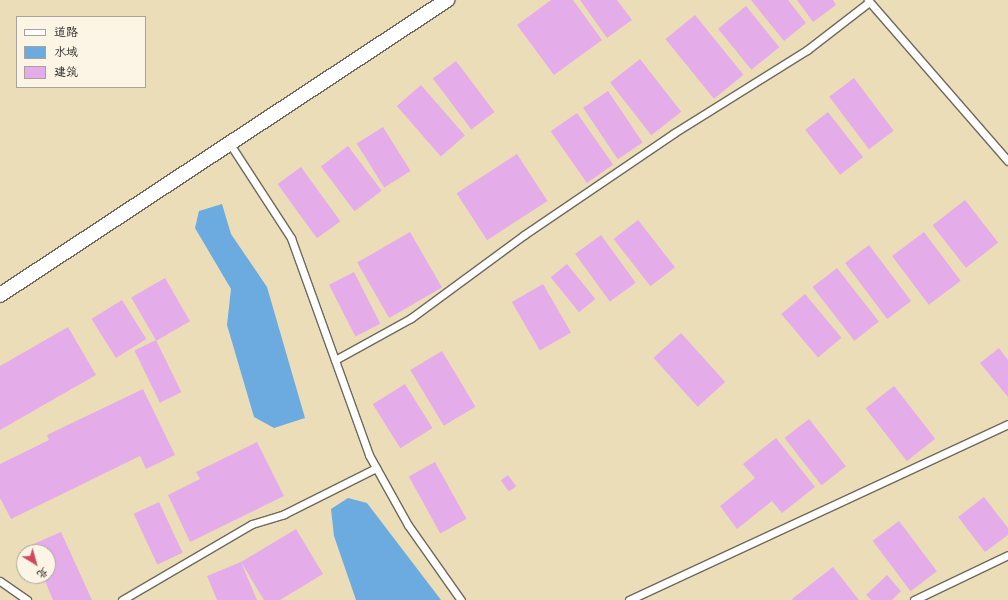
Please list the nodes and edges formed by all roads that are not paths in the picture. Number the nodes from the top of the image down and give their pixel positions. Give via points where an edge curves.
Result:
1 (447, 0) edge
2 (869, 1) edge
3 (230, 144) junction
4 (1008, 161) edge
5 (0, 295) edge
6 (335, 360) junction
7 (1008, 424) edge
8 (376, 468) junction
9 (1008, 555) edge
10 (0, 581) edge
11 (27, 600) edge
12 (122, 600) edge
13 (461, 600) edge
14 (629, 600) edge
15 (914, 600) edge

1 - 3 street
2 - 4 lane
2 - 6 lane via 807,50 674,133 530,230 411,318
3 - 5 street
3 - 6 lane via 291,238
6 - 8 lane
7 - 14 lane
8 - 12 lane via 284,514 252,524
8 - 13 lane via 408,524
9 - 15 lane
10 - 11 lane

